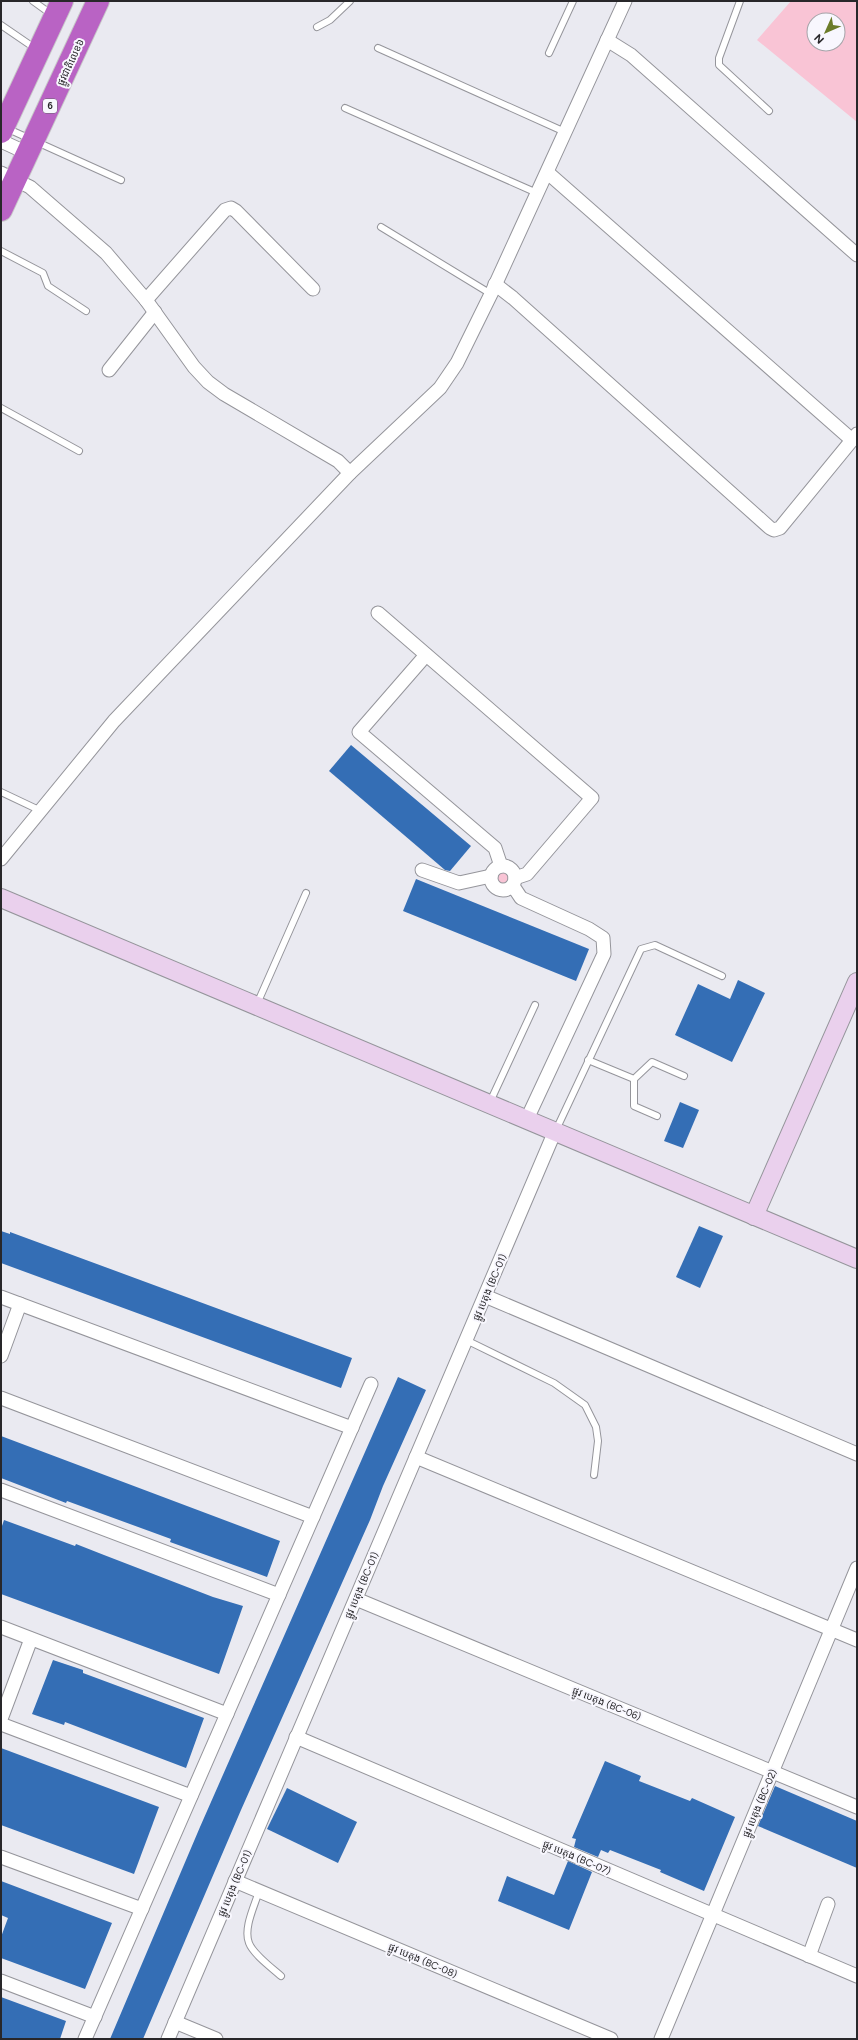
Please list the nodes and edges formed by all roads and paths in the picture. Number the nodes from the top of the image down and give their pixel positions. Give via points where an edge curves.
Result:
1 (33, 1) edge
2 (98, 1) edge
3 (350, 1) edge
4 (574, 1) edge
5 (625, 1) edge
6 (740, 1) edge
7 (59, 9) edge
8 (1, 25) edge
9 (317, 27) dead end
10 (606, 40) junction
11 (378, 48) dead end
12 (39, 51) junction
13 (549, 53) dead end
14 (344, 108) dead end
15 (769, 111) dead end
16 (566, 132) junction
17 (2, 133) edge
18 (30, 147) junction
19 (548, 172) junction
20 (8, 176) edge
21 (121, 180) dead end
22 (539, 193) junction
23 (1, 210) edge
24 (380, 227) dead end
25 (1, 251) edge
26 (857, 255) edge
27 (313, 289) dead end
28 (493, 289) junction
29 (146, 300) junction
30 (86, 311) dead end
31 (155, 312) junction
32 (108, 370) dead end
33 (1, 408) edge
34 (854, 437) edge
35 (79, 450) dead end
36 (350, 473) junction
37 (378, 613) dead end
38 (426, 655) junction
39 (1, 792) edge
40 (39, 810) junction
41 (1, 858) edge
42 (501, 866) junction
43 (422, 870) dead end
44 (491, 876) junction
45 (514, 882) junction
46 (306, 894) dead end
47 (1, 898) edge
48 (722, 976) dead end
49 (857, 982) edge
50 (256, 1005) junction
51 (535, 1005) dead end
52 (588, 1060) junction
53 (684, 1076) dead end
54 (634, 1079) junction
55 (490, 1104) junction
56 (657, 1116) dead end
57 (527, 1119) junction
58 (555, 1132) junction
59 (754, 1216) junction
60 (857, 1259) edge
61 (1, 1296) edge
62 (485, 1296) junction
63 (20, 1304) junction
64 (466, 1340) junction
65 (1, 1356) edge
66 (371, 1384) dead end
67 (1, 1398) edge
68 (352, 1428) junction
69 (857, 1454) edge
70 (416, 1457) junction
71 (594, 1475) dead end
72 (1, 1490) edge
73 (313, 1517) junction
74 (857, 1568) edge
75 (279, 1595) junction
76 (356, 1599) junction
77 (1, 1627) edge
78 (831, 1629) junction
79 (31, 1639) junction
80 (857, 1640) edge
81 (227, 1714) junction
82 (1, 1719) edge
83 (1, 1724) edge
84 (296, 1737) junction
85 (773, 1771) junction
86 (192, 1796) junction
87 (857, 1807) edge
88 (1, 1857) edge
89 (235, 1881) junction
90 (259, 1891) junction
91 (828, 1904) dead end
92 (142, 1909) junction
93 (713, 1915) junction
94 (808, 1956) junction
95 (281, 1976) dead end
96 (857, 1976) edge
97 (1, 1981) edge
98 (95, 2017) junction
99 (175, 2022) junction
100 (85, 2039) edge
101 (168, 2039) edge
102 (216, 2039) edge
103 (611, 2039) edge
104 (661, 2039) edge

1 - 7 lane
2 - 18 highway, ផ្លូវជាតិលេខ៦ / 6
3 - 9 lane via 330,20
4 - 13 lane
5 - 10 street
6 - 15 lane via 718,58 719,65
7 - 12 highway
8 - 12 lane
10 - 16 street
10 - 26 street via 631,55
11 - 16 lane
12 - 17 highway
14 - 22 lane
16 - 19 street
17 - 18 street
18 - 20 highway, ផ្លូវជាតិលេខ៦ / 6
18 - 21 lane
19 - 22 street
19 - 34 street
20 - 23 highway, ផ្លូវជាតិលេខ៦ / 6
20 - 29 street via 30,187 106,253
22 - 28 street
24 - 28 lane
25 - 30 lane via 42,273 48,286
27 - 29 street via 231,208 225,210
28 - 34 street via 513,298 774,530 780,528
28 - 36 street via 457,363 440,388
29 - 31 street
31 - 32 street
31 - 36 street via 194,367 208,382 338,461
33 - 35 lane
36 - 40 street via 114,721
37 - 38 street
38 - 42 street via 359,732 495,848
38 - 45 street via 592,798 527,874
39 - 40 lane
40 - 41 street
42 - 44 street via 494,869
42 - 45 street via 510,868
43 - 44 street via 459,883
44 - 45 street via 492,884 498,889 506,890
45 - 57 street via 521,898 603,938 604,954
46 - 50 lane
47 - 50 main road
48 - 52 lane via 655,945 641,949
49 - 59 main road
50 - 55 main road
51 - 55 lane
52 - 54 lane
52 - 58 lane
53 - 54 lane via 652,1062
54 - 56 lane via 634,1106
55 - 57 main road
57 - 58 main road
58 - 59 main road
58 - 62 street, ផ្លូវ បេតុង (BC-01)
59 - 60 main road
61 - 63 street
62 - 64 street, ផ្លូវ បេតុង (BC-01)
62 - 69 street
63 - 65 street
63 - 68 street
64 - 70 street, ផ្លូវ បេតុង (BC-01)
64 - 71 lane via 554,1383 585,1405 596,1427 598,1441
66 - 68 street
67 - 73 street
68 - 73 street
70 - 76 street, ផ្លូវ បេតុង (BC-01)
70 - 78 street
72 - 75 street
73 - 75 street
74 - 78 street, ផ្លូវ បេតុង (BC-02)
75 - 81 street
76 - 84 street, ផ្លូវ បេតុង (BC-01)
76 - 85 street, ផ្លូវ បេតុង (BC-06)
77 - 79 street
78 - 80 street
78 - 85 street, ផ្លូវ បេតុង (BC-02)
79 - 81 street
79 - 82 street
81 - 86 street
83 - 86 street
84 - 89 street, ផ្លូវ បេតុង (BC-01)
84 - 93 street, ផ្លូវ បេតុង (BC-07)
85 - 87 street, ផ្លូវ បេតុង (BC-06)
85 - 93 street, ផ្លូវ បេតុង (BC-02)
86 - 92 street
88 - 92 street
89 - 90 street, ផ្លូវ បេតុង (BC-08)
89 - 99 street, ផ្លូវ បេតុង (BC-01)
90 - 95 lane via 248,1928 249,1943
90 - 103 street, ផ្លូវ បេតុង (BC-08)
91 - 94 street
92 - 98 street
93 - 94 street, ផ្លូវ បេតុង (BC-07)
93 - 104 street, ផ្លូវ បេតុង (BC-02)
94 - 96 street, ផ្លូវ បេតុង (BC-07)
97 - 98 street
98 - 100 street
99 - 101 street, ផ្លូវ បេតុង (BC-01)
99 - 102 street

